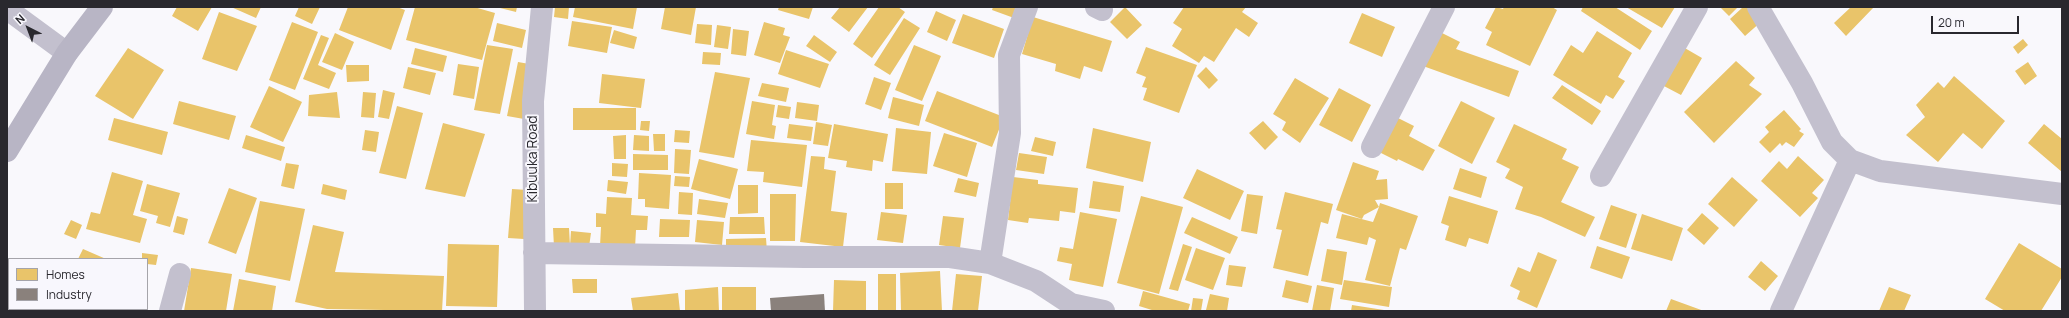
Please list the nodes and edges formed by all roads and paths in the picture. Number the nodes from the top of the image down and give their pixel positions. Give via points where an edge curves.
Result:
1 (102, 7) edge
2 (542, 7) edge
3 (1027, 7) edge
4 (1444, 7) edge
5 (1697, 7) edge
6 (1758, 7) edge
7 (7, 9) edge
8 (67, 53) junction
9 (1372, 147) dead end
10 (7, 151) edge
11 (1850, 160) junction
12 (1601, 176) dead end
13 (2062, 194) edge
14 (534, 253) junction
15 (990, 263) junction
16 (180, 274) dead end
17 (170, 311) edge
18 (535, 311) edge
19 (1104, 311) edge
20 (1781, 311) edge

1 - 8 main road
2 - 14 street, Kibuuka Road via 533,101
3 - 15 street via 1009,55 1010,133
4 - 9 street
5 - 12 street
6 - 11 street via 1802,83 1832,142
7 - 8 street
8 - 10 main road
11 - 13 street via 1880,171
11 - 20 street
14 - 15 street via 950,257
14 - 18 street, Kibuuka Road
15 - 19 street via 1036,281 1071,304
16 - 17 street

